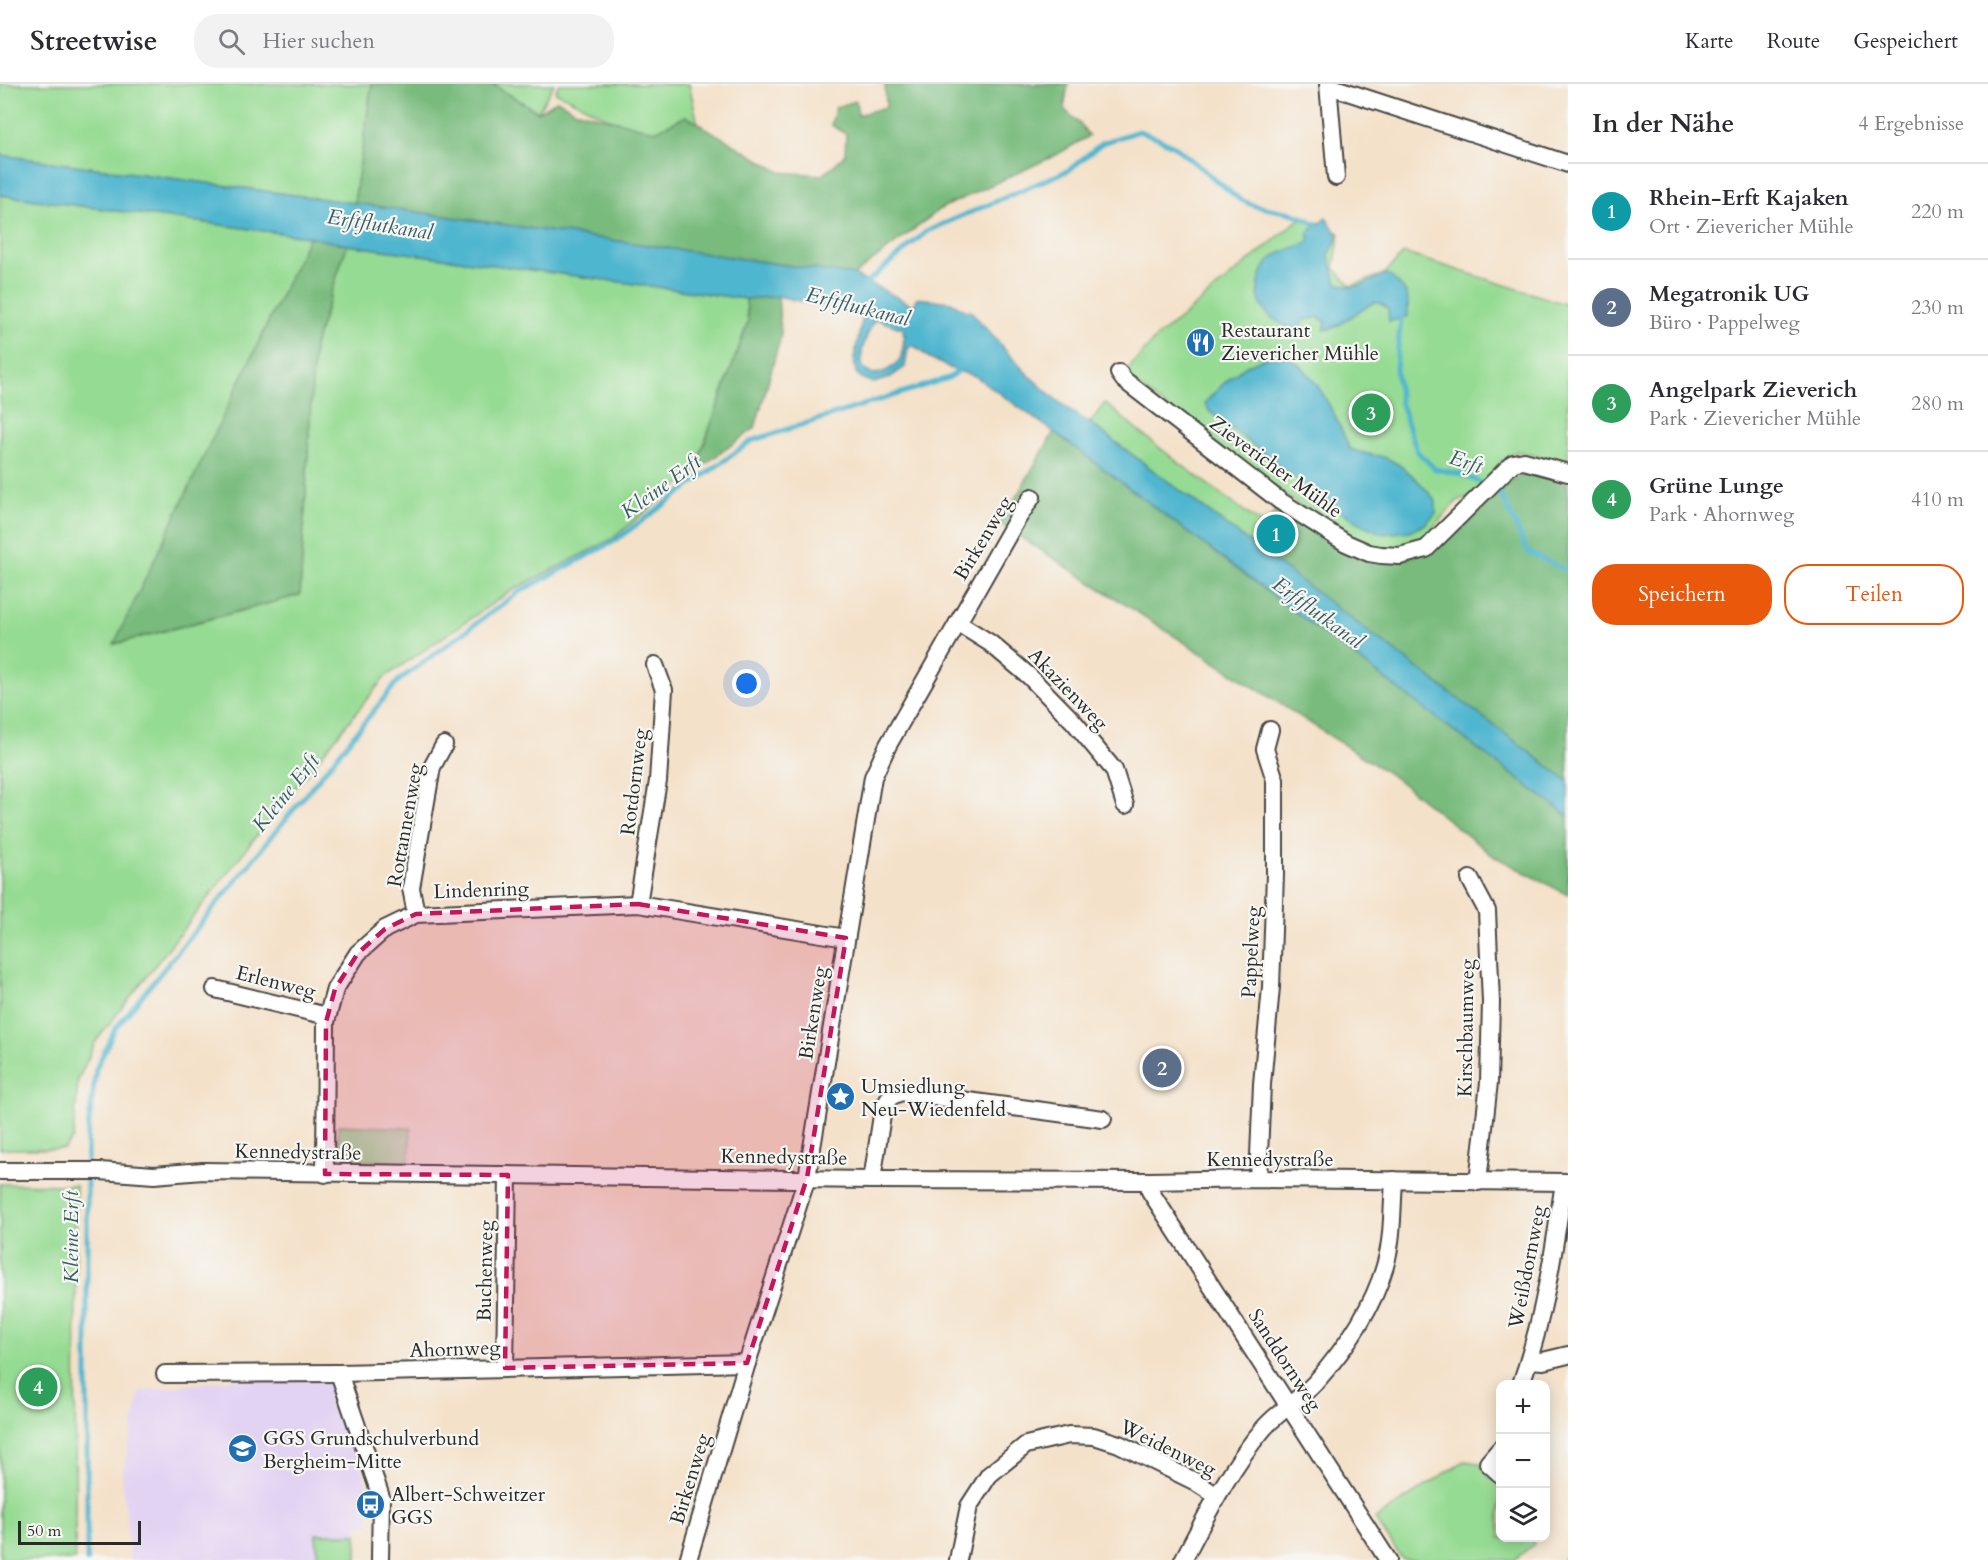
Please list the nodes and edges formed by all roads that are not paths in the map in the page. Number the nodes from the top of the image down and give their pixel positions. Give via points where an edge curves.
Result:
1 (1328, 85) edge
2 (1568, 164) edge
3 (1336, 177) dead end
4 (1119, 373) dead end
5 (1568, 473) edge
6 (1032, 497) dead end
7 (958, 623) junction
8 (655, 665) dead end
9 (1270, 729) dead end
10 (444, 745) dead end
11 (1125, 805) dead end
12 (1470, 879) dead end
13 (638, 904) junction
14 (416, 914) junction
15 (846, 938) junction
16 (215, 989) dead end
17 (327, 1016) junction
18 (1103, 1119) dead end
19 (0, 1171) edge
20 (325, 1174) junction
21 (508, 1175) junction
22 (807, 1178) junction
23 (1258, 1179) junction
24 (872, 1180) junction
25 (1394, 1180) junction
26 (1149, 1181) junction
27 (1478, 1182) junction
28 (1566, 1182) edge
29 (1568, 1355) edge
30 (1529, 1360) junction
31 (747, 1363) junction
32 (505, 1368) junction
33 (339, 1373) junction
34 (165, 1374) dead end
35 (1522, 1380) edge
36 (1289, 1404) junction
37 (1496, 1454) edge
38 (1496, 1470) edge
39 (1217, 1496) junction
40 (380, 1560) edge
41 (688, 1560) edge
42 (958, 1560) edge
43 (1183, 1560) edge
44 (1388, 1560) edge

1 - 2 street
1 - 3 street
4 - 5 street, Zievericher Mühle via 1280,501 1369,553 1400,556 1426,549 1513,463 1524,461
6 - 7 street, Birkenweg
7 - 11 street, Akazienweg via 990,643 1029,676 1074,722 1114,770
7 - 15 street, Birkenweg via 873,777
8 - 13 street, Rotdornweg via 664,690 658,781
9 - 23 street, Pappelweg via 1265,749 1275,780 1275,874
10 - 14 street, Rottannenweg via 432,767 411,888
12 - 27 street, Kirschbaumweg via 1487,911 1491,1002 1489,1082
13 - 14 street, Lindenring
13 - 15 street, Lindenring
14 - 17 street, Lindenring via 385,928 358,953 335,990
15 - 22 street, Birkenweg
16 - 17 street, Erlenweg
17 - 20 street, Lindenring
18 - 24 street via 901,1092 891,1097 883,1109
19 - 20 street, Kennedystraße
20 - 21 street, Kennedystraße
21 - 22 street, Kennedystraße
21 - 32 street, Buchenweg
22 - 24 street, Kennedystraße
22 - 31 street, Birkenweg
23 - 25 street, Kennedystraße
23 - 26 street, Kennedystraße
24 - 26 street, Kennedystraße
25 - 27 street, Kennedystraße
25 - 36 street, Weidenweg via 1385,1266 1368,1311 1340,1354 1313,1385
26 - 36 street, Sanddornweg via 1150,1191
27 - 28 street, Kennedystraße
28 - 30 street, Weißdornweg via 1551,1273
29 - 30 street
30 - 35 street, Weißdornweg
31 - 32 street, Ahornweg
31 - 41 street, Birkenweg
32 - 33 street, Ahornweg
33 - 34 street, Ahornweg
33 - 40 street via 381,1497
36 - 39 street, Weidenweg via 1264,1428
36 - 44 street, Sanddornweg
37 - 38 street via 1488,1463
39 - 42 street, Weidenweg via 1119,1444 1094,1436 1069,1435 1036,1442 1026,1445 989,1475 969,1506
39 - 43 street, Weidenweg

